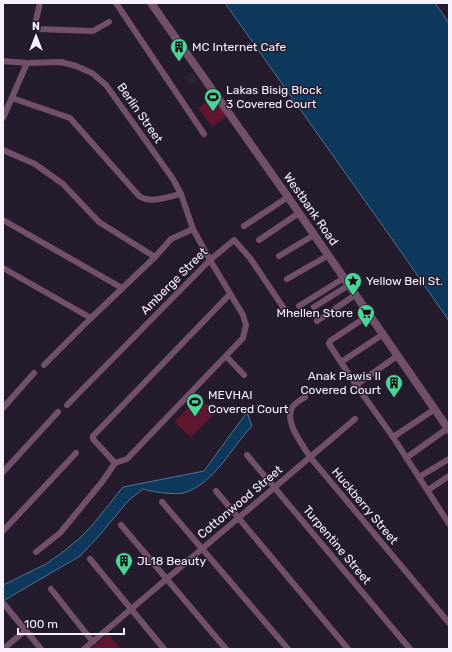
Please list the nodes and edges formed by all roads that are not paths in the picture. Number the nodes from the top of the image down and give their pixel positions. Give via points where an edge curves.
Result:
1 (40, 3) edge
2 (116, 3) edge
3 (151, 3) edge
4 (109, 22) dead end
5 (3, 61) edge
6 (27, 63) junction
7 (12, 98) junction
8 (3, 118) edge
9 (204, 134) dead end
10 (3, 150) edge
11 (182, 194) junction
12 (288, 197) junction
13 (299, 212) junction
14 (3, 220) edge
15 (244, 226) dead end
16 (193, 229) junction
17 (314, 235) junction
18 (259, 240) dead end
19 (329, 255) junction
20 (279, 256) dead end
21 (154, 257) junction
22 (210, 260) junction
23 (3, 268) edge
24 (287, 280) dead end
25 (346, 281) junction
26 (122, 288) junction
27 (230, 294) junction
28 (355, 295) junction
29 (299, 306) dead end
30 (314, 307) dead end
31 (287, 313) dead end
32 (369, 315) junction
33 (91, 318) junction
34 (317, 321) dead end
35 (382, 335) junction
36 (226, 356) junction
37 (397, 356) junction
38 (341, 362) junction
39 (44, 365) dead end
40 (34, 374) dead end
41 (244, 375) dead end
42 (356, 385) junction
43 (305, 397) dead end
44 (67, 405) dead end
45 (3, 408) edge
46 (435, 409) junction
47 (58, 412) dead end
48 (355, 419) dead end
49 (448, 429) edge
50 (393, 437) junction
51 (76, 453) dead end
52 (247, 455) dead end
53 (310, 457) junction
54 (406, 458) junction
55 (449, 459) edge
56 (115, 463) junction
57 (3, 472) edge
58 (449, 476) edge
59 (420, 477) junction
60 (274, 488) junction
61 (428, 490) junction
62 (216, 491) dead end
63 (162, 502) dead end
64 (238, 518) junction
65 (448, 521) edge
66 (121, 525) dead end
67 (3, 531) edge
68 (202, 548) junction
69 (36, 552) dead end
70 (90, 559) dead end
71 (167, 579) junction
72 (51, 589) dead end
73 (4, 604) edge
74 (131, 610) junction
75 (449, 624) edge
76 (25, 631) junction
77 (93, 642) junction
78 (3, 649) edge
79 (41, 649) edge
80 (84, 649) edge
81 (164, 649) edge
82 (226, 649) edge
83 (288, 649) edge
84 (348, 649) edge
85 (410, 649) edge

1 - 4 street via 35,24 37,29 94,32
2 - 9 street
3 - 12 street, Westbank Road
5 - 6 street, Berlin Street
6 - 7 street
6 - 11 street, Berlin Street via 60,62 92,73 106,85
7 - 8 street
7 - 11 street via 70,118 144,200
10 - 21 street via 35,164 63,184 99,222
11 - 16 street, Berlin Street
12 - 13 street, Westbank Road
12 - 15 street
13 - 17 street, Westbank Road
13 - 18 street
14 - 26 street
16 - 21 street via 173,237
16 - 22 street, Berlin Street
17 - 19 street, Westbank Road
17 - 20 street
19 - 24 street
19 - 25 street, Westbank Road
21 - 26 street
22 - 27 street, Berlin Street
22 - 31 street, Amberge Street via 235,240
22 - 44 street, Amberge Street
23 - 33 street
25 - 28 street, Westbank Road
25 - 29 street
25 - 30 street
26 - 33 street
27 - 36 street, Berlin Street via 246,325 243,338
27 - 56 street via 94,436 93,439
28 - 32 street, Westbank Road
28 - 34 street
32 - 35 street, Westbank Road
32 - 38 street via 330,341 329,344
33 - 39 street
35 - 37 street, Westbank Road
35 - 38 street
36 - 41 street
36 - 56 street, Berlin Street via 127,459
37 - 42 street
37 - 46 street, Westbank Road
38 - 42 street
40 - 45 street
42 - 50 street
43 - 53 street, Huckberry Street via 293,406 290,414 297,437
46 - 49 street, Westbank Road
46 - 50 street
47 - 57 street
48 - 53 street, Cottonwood Street
49 - 54 street
50 - 54 street
51 - 67 street
52 - 60 street, Turpentine Street
53 - 60 street, Cottonwood Street
53 - 75 street, Huckberry Street
54 - 59 street
55 - 59 street
56 - 69 street via 60,533
58 - 61 street
59 - 61 street
60 - 64 street, Cottonwood Street
60 - 85 street, Turpentine Street
61 - 65 street
62 - 64 street
63 - 68 street
64 - 68 street, Cottonwood Street
64 - 84 street
66 - 71 street
68 - 71 street, Cottonwood Street
68 - 83 street
70 - 74 street
71 - 74 street, Cottonwood Street
71 - 82 street
72 - 77 street
73 - 76 street
74 - 77 street, Cottonwood Street
74 - 81 street
76 - 78 street
76 - 79 street
77 - 80 street, Cottonwood Street

